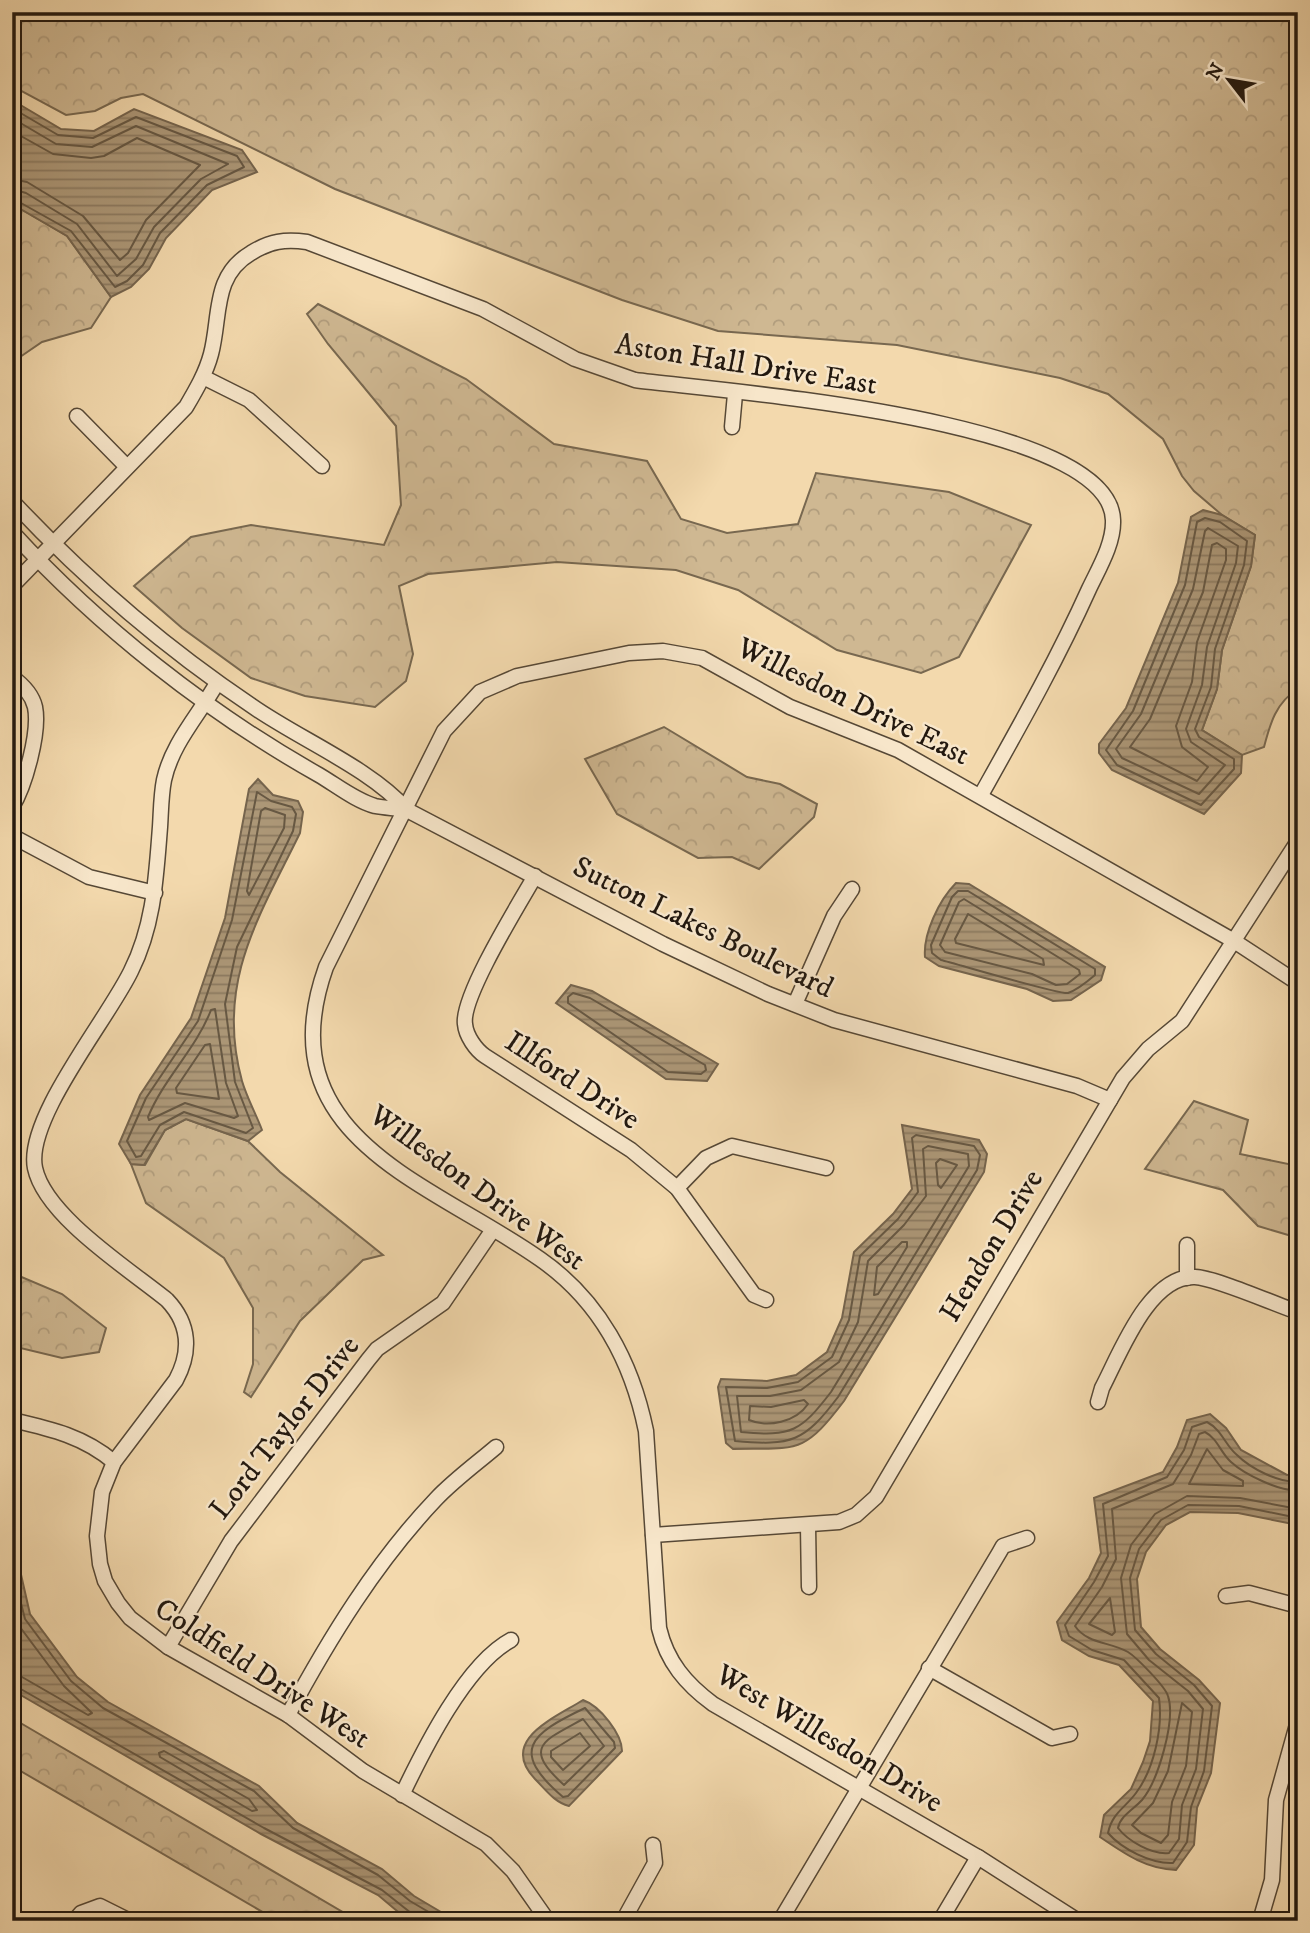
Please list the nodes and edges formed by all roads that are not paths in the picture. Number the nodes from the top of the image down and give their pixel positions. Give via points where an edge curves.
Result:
1 (203, 377) junction
2 (735, 394) junction
3 (77, 416) dead end
4 (732, 428) dead end
5 (322, 466) dead end
6 (127, 467) junction
7 (12, 501) edge
8 (12, 533) edge
9 (53, 544) junction
10 (38, 561) junction
11 (12, 586) edge
12 (12, 677) edge
13 (217, 683) junction
14 (206, 702) junction
15 (981, 795) junction
16 (12, 807) edge
17 (407, 810) junction
18 (12, 836) edge
19 (1298, 841) edge
20 (535, 876) junction
21 (852, 890) dead end
22 (155, 893) junction
23 (1234, 941) junction
24 (1298, 983) edge
25 (794, 1004) junction
26 (1110, 1100) junction
27 (826, 1168) dead end
28 (677, 1188) junction
29 (492, 1231) junction
30 (1187, 1245) dead end
31 (1187, 1278) junction
32 (766, 1300) dead end
33 (1298, 1312) edge
34 (1098, 1402) dead end
35 (12, 1420) edge
36 (496, 1447) dead end
37 (114, 1462) junction
38 (808, 1526) junction
39 (653, 1535) junction
40 (1027, 1538) dead end
41 (808, 1587) dead end
42 (1226, 1596) dead end
43 (1298, 1606) edge
44 (511, 1640) dead end
45 (168, 1647) junction
46 (929, 1668) junction
47 (288, 1715) junction
48 (1298, 1721) edge
49 (1070, 1734) dead end
50 (857, 1789) junction
51 (401, 1795) junction
52 (653, 1845) dead end
53 (978, 1857) junction
54 (74, 1921) edge
55 (130, 1921) edge
56 (548, 1921) edge
57 (623, 1921) edge
58 (780, 1921) edge
59 (940, 1921) edge
60 (1078, 1921) edge
61 (1260, 1921) edge

1 - 2 street, Aston Hall Drive East via 225,278 241,258 288,239 324,246 483,309 604,371 635,380
1 - 5 street via 249,400
1 - 6 street via 186,407
2 - 4 street
2 - 15 street, Aston Hall Drive East via 880,411 997,436 1074,471 1108,496 1113,534 1055,663
3 - 6 street
6 - 9 street
7 - 9 street, Sutton Lakes Boulevard
8 - 10 street, Sutton Lakes Boulevard
9 - 10 street
9 - 13 street, Sutton Lakes Boulevard via 138,621
10 - 11 street
10 - 14 street, Sutton Lakes Boulevard
12 - 16 street via 32,698 36,710 26,777
13 - 14 street, Coldfield Drive West
13 - 17 street, Sutton Lakes Boulevard via 387,788
14 - 17 street, Sutton Lakes Boulevard via 287,757 373,806
14 - 22 street, Coldfield Drive West via 170,759
15 - 17 street, Willesdon Drive East via 876,739 790,707 702,658 663,651 629,653 517,676 480,691 444,731
15 - 23 street, Willesdon Drive East
17 - 20 street, Sutton Lakes Boulevard
17 - 29 street, Willesdon Drive West via 326,967 312,1016 314,1061 324,1090 357,1139
18 - 22 street via 89,877
19 - 23 street, Hendon Drive
20 - 25 street, Sutton Lakes Boulevard via 663,944
20 - 28 street, Illford Drive via 472,995 464,1023 467,1031 485,1056 631,1150
21 - 25 street via 834,916
22 - 37 street, Coldfield Drive West via 146,937 130,975 45,1115 34,1147 38,1182 58,1212 167,1300 184,1325 183,1367
23 - 24 street, Willesdon Drive East
23 - 26 street, Hendon Drive via 1182,1021 1139,1059
25 - 26 street, Sutton Lakes Boulevard via 834,1020 1077,1086
26 - 38 street, Hendon Drive via 876,1497 848,1519
27 - 28 street via 732,1146 706,1158
28 - 32 street, Illford Drive via 754,1295
29 - 39 street, Willesdon Drive West via 541,1259 576,1291 613,1336 633,1378 646,1431
29 - 45 street, Lord Taylor Drive via 443,1303 368,1360 231,1541
30 - 31 street
31 - 33 street
31 - 34 street via 1173,1280 1151,1300
35 - 37 street via 76,1436
36 - 47 street via 436,1499 372,1577
37 - 45 street, Coldfield Drive West via 98,1514 105,1581 130,1618
38 - 39 street, Hendon Drive
38 - 41 street
39 - 50 street, West Willesdon Drive via 659,1628 681,1677 713,1704
40 - 46 street via 1003,1546
42 - 43 street via 1249,1593
44 - 51 street via 496,1648 468,1679
45 - 47 street, Coldfield Drive West
46 - 49 street via 1052,1738
46 - 50 street
47 - 51 street, Coldfield Drive West
48 - 61 street via 1276,1800 1272,1880
50 - 53 street, West Willesdon Drive
50 - 58 street
51 - 56 street, Coldfield Drive West via 492,1849
52 - 57 street via 655,1863
53 - 59 street
53 - 60 street, West Willesdon Drive
54 - 55 street via 100,1906

